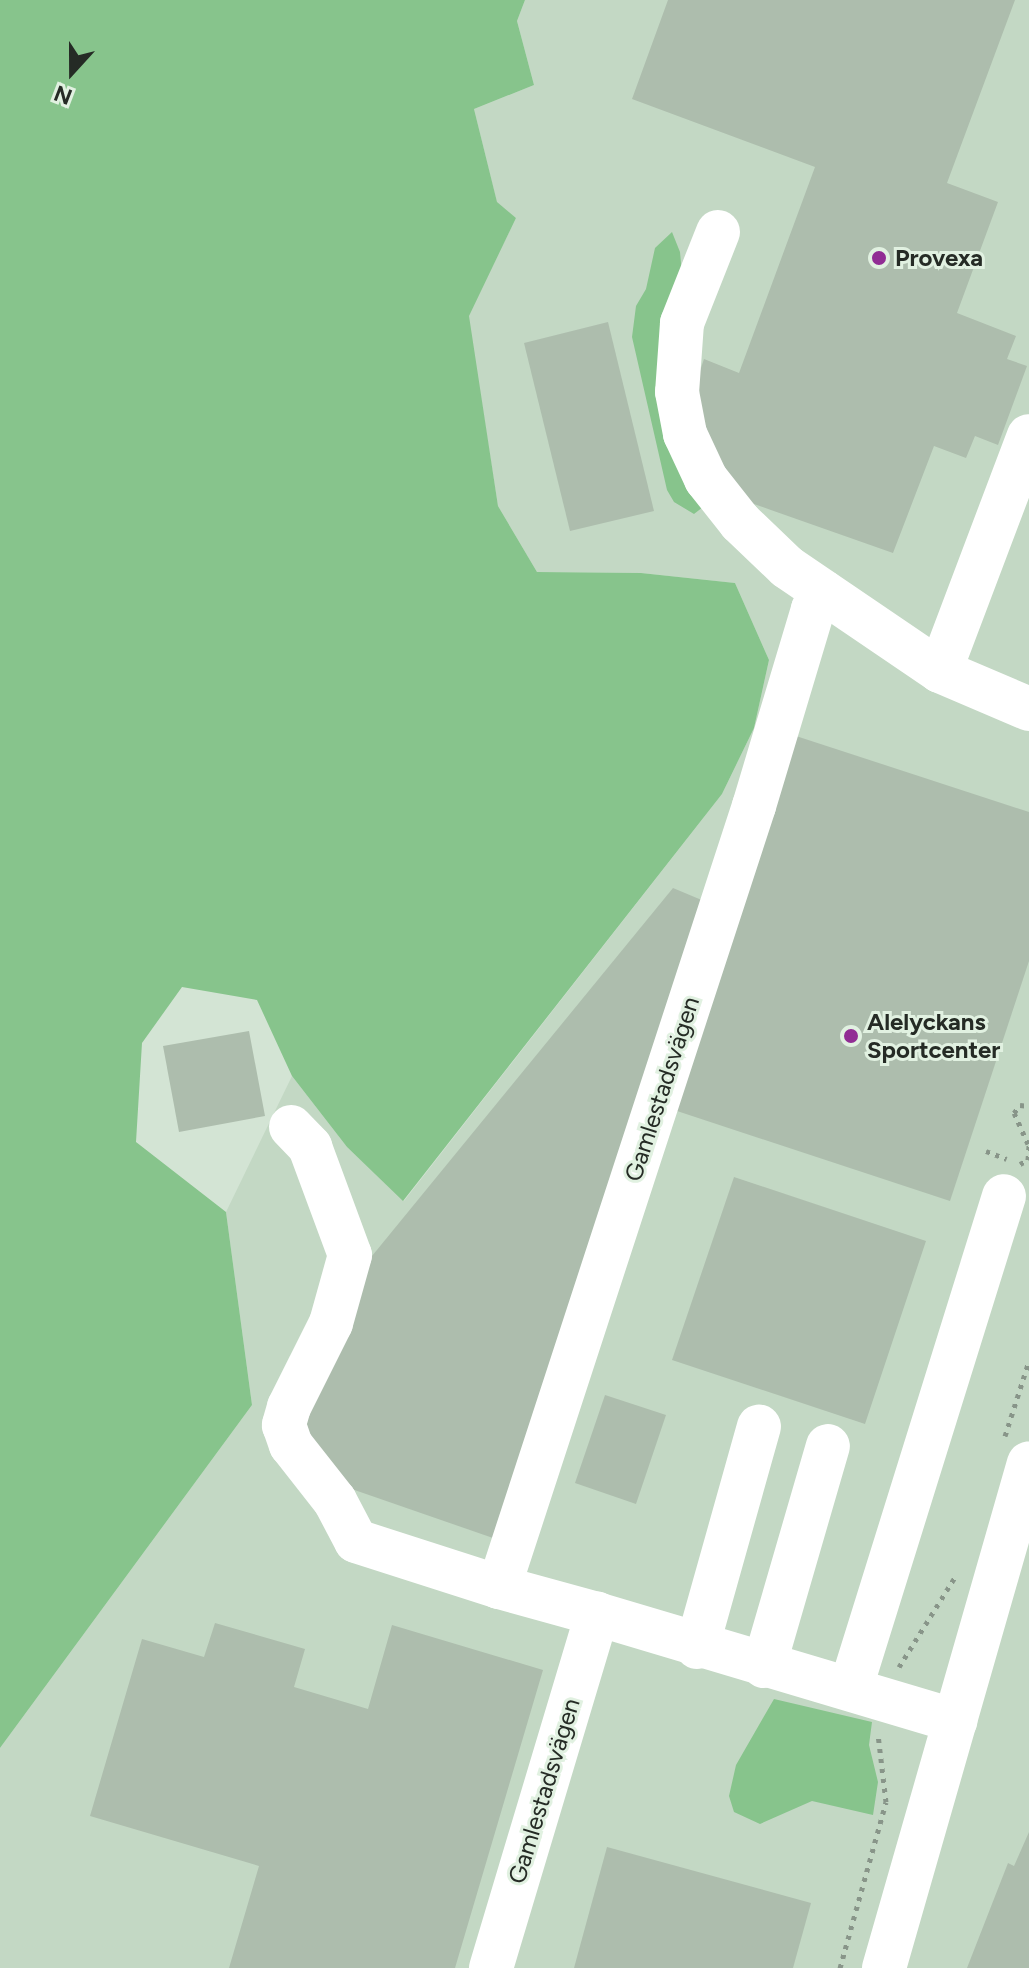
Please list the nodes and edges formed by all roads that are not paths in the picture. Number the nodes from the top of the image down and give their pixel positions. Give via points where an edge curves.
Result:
1 (718, 232) dead end
2 (1029, 436) edge
3 (824, 592) junction
4 (940, 671) junction
5 (1029, 709) edge
6 (291, 1127) dead end
7 (1004, 1196) dead end
8 (759, 1427) dead end
9 (828, 1446) dead end
10 (1029, 1463) edge
11 (499, 1587) junction
12 (597, 1614) junction
13 (697, 1647) junction
14 (764, 1666) junction
15 (851, 1687) junction
16 (955, 1721) junction
17 (491, 1968) edge
18 (884, 1968) edge

1 - 3 street via 682,323 677,392 685,434 706,479 740,522 787,567
2 - 4 street
3 - 4 street
3 - 11 street, Gamlestadsvägen via 813,609 754,806
4 - 5 street
6 - 11 street via 310,1147 350,1255 331,1323 289,1407 284,1425 291,1445 335,1501 356,1541
7 - 15 street
8 - 13 street
9 - 14 street
10 - 16 street
11 - 12 street
12 - 13 street
12 - 17 street, Gamlestadsvägen
13 - 14 street
14 - 15 street
15 - 16 street
16 - 18 street

